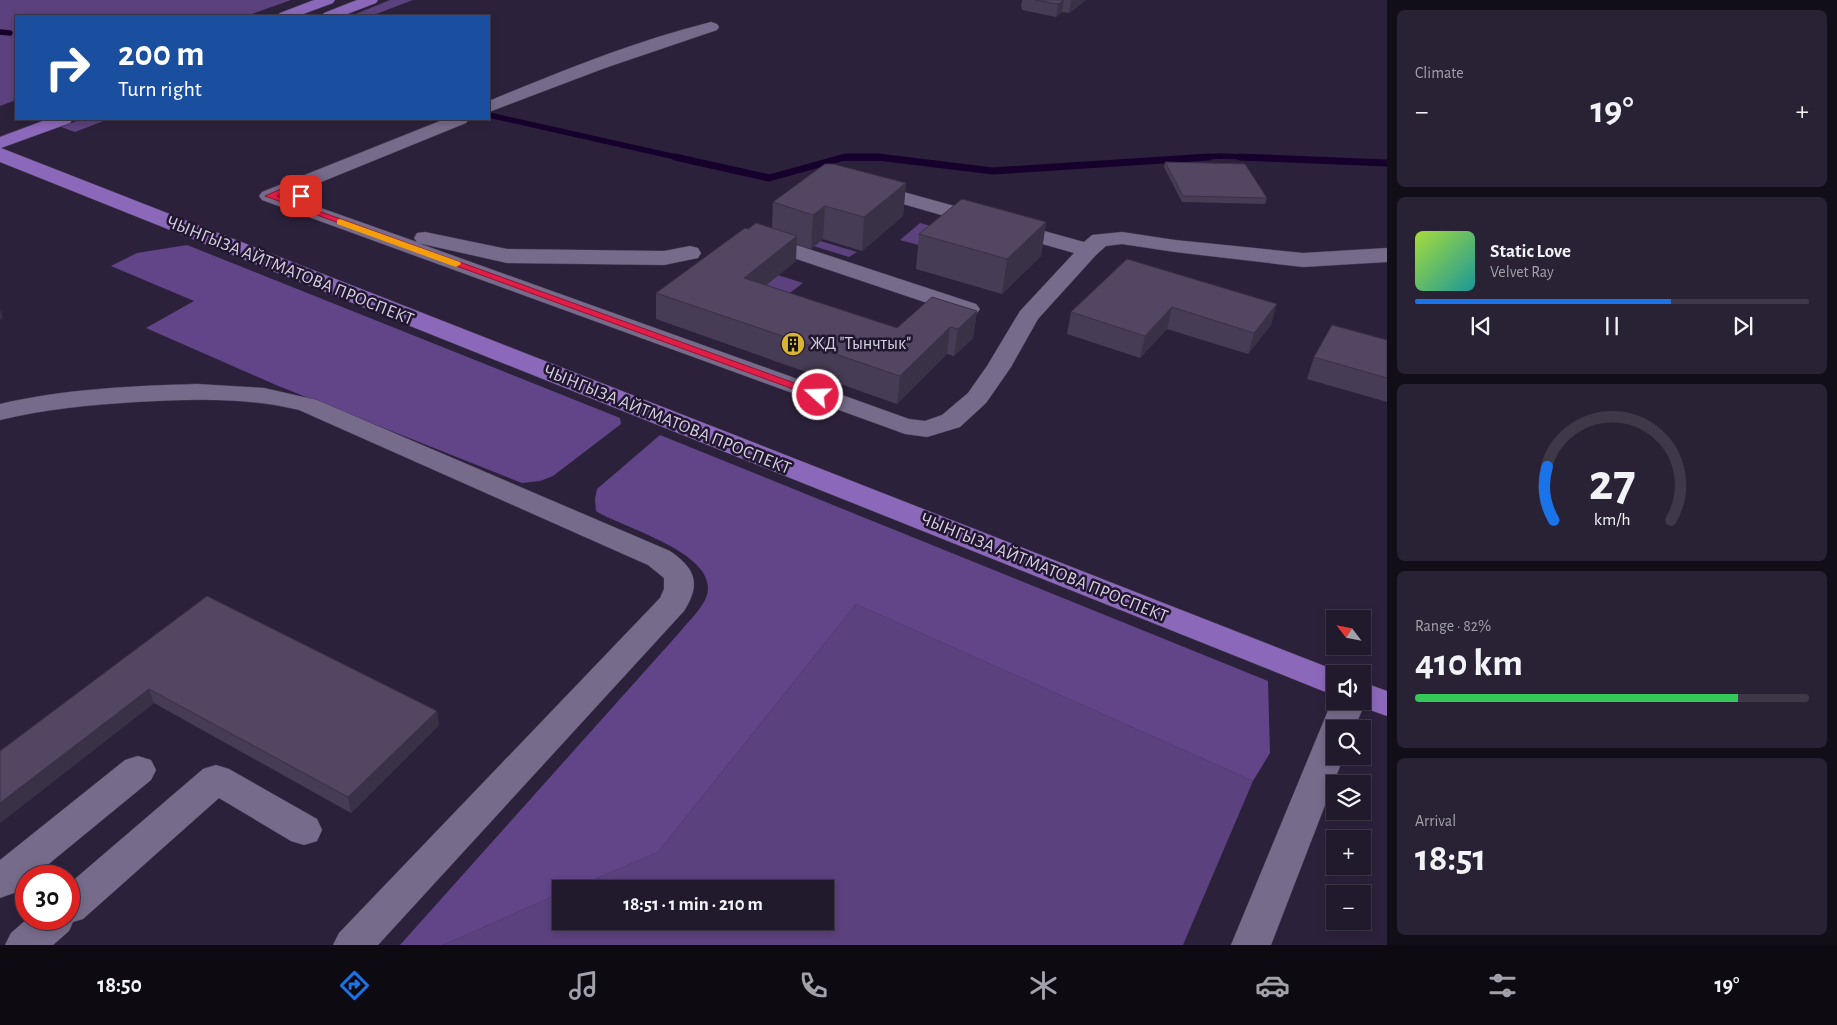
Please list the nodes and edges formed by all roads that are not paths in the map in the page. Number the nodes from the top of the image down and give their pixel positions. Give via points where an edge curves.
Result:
1 (328, 0) edge
2 (371, 0) edge
3 (288, 15) edge
4 (332, 15) edge
5 (711, 27) dead end
6 (490, 107) edge
7 (61, 120) edge
8 (458, 120) edge
9 (0, 143) edge
10 (0, 154) edge
11 (850, 186) edge
12 (276, 193) junction
13 (749, 236) edge
14 (1088, 250) junction
15 (690, 253) dead end
16 (1387, 255) edge
17 (970, 310) edge
18 (0, 412) edge
19 (1326, 679) edge
20 (1371, 698) edge
21 (1387, 704) edge
22 (1326, 757) edge
23 (138, 770) dead end
24 (304, 830) dead end
25 (0, 882) edge
26 (80, 897) edge
27 (42, 930) edge
28 (25, 945) edge
29 (353, 945) edge
30 (1251, 945) edge

1 - 3 main road
2 - 4 main road
5 - 6 street via 645,47
7 - 9 main road
8 - 12 street
10 - 19 main road, ЧЫНГЫЗА АЙТМАТОВА ПРОСПЕКТ
11 - 14 street via 876,190
12 - 14 street via 887,420 927,429 951,421 977,398 1028,316
12 - 15 street via 400,232 507,256 664,258
13 - 17 street
14 - 16 street via 1100,240 1122,238 1303,260
18 - 29 street via 54,400 181,392 233,393 289,400 308,405 540,505 660,558 674,568 681,581 673,604
20 - 21 main road
22 - 30 street
23 - 25 street
24 - 26 street via 216,779
27 - 28 street

